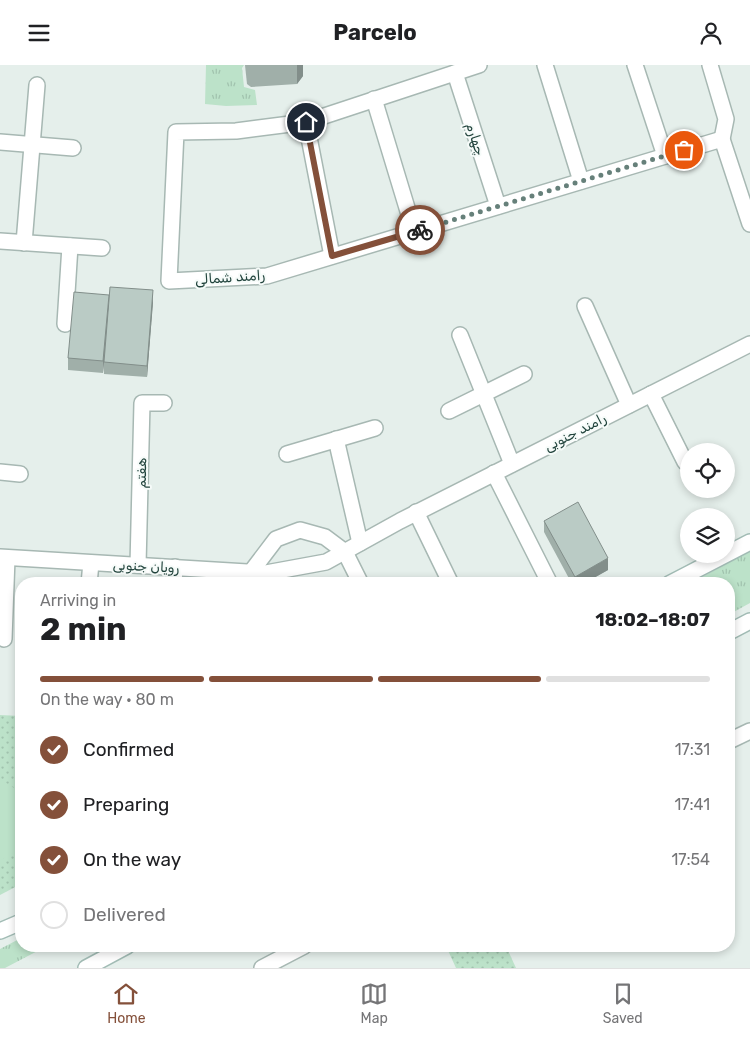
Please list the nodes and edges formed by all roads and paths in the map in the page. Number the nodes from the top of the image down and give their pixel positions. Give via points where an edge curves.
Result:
1 (479, 65) edge
2 (545, 65) edge
3 (635, 65) edge
4 (710, 65) edge
5 (455, 73) junction
6 (37, 85) dead end
7 (374, 99) junction
8 (306, 122) junction
9 (722, 139) junction
10 (0, 142) edge
11 (32, 145) junction
12 (73, 148) dead end
13 (665, 156) junction
14 (581, 181) junction
15 (498, 206) junction
16 (750, 224) edge
17 (414, 231) junction
18 (0, 241) edge
19 (24, 243) junction
20 (70, 246) junction
21 (102, 248) dead end
22 (332, 256) junction
23 (585, 306) dead end
24 (65, 324) dead end
25 (460, 335) dead end
26 (750, 344) edge
27 (524, 374) dead end
28 (483, 394) junction
29 (651, 394) junction
30 (164, 403) dead end
31 (629, 405) junction
32 (449, 411) dead end
33 (375, 428) dead end
34 (336, 439) junction
35 (680, 452) edge
36 (287, 453) dead end
37 (512, 464) junction
38 (0, 472) edge
39 (494, 473) junction
40 (20, 474) dead end
41 (416, 513) junction
42 (400, 521) joint
43 (750, 542) edge
44 (360, 543) junction
45 (345, 552) junction
46 (3, 557) edge
47 (90, 563) junction
48 (138, 565) junction
49 (175, 567) junction
50 (251, 572) junction
51 (89, 577) edge
52 (174, 577) edge
53 (358, 577) edge
54 (448, 577) edge
55 (546, 577) edge
56 (682, 577) edge
57 (750, 621) edge
58 (735, 629) edge
59 (4, 639) dead end
60 (750, 731) edge
61 (735, 738) edge
62 (15, 925) edge
63 (0, 931) edge
64 (99, 952) edge
65 (116, 952) edge
66 (293, 952) edge
67 (79, 968) edge
68 (86, 968) edge
69 (262, 968) edge

1 - 5 street
2 - 14 street
3 - 13 street
4 - 9 street via 726,119
5 - 7 street
5 - 15 street, چهارم
6 - 11 street
7 - 8 street
7 - 17 street
8 - 22 street
8 - 22 street, رامند شمالی via 236,131 176,132 170,281 267,276
9 - 13 street, رامند شمالی
9 - 16 street
10 - 11 street
11 - 12 street
11 - 19 street
13 - 14 street, رامند شمالی
14 - 15 street, رامند شمالی
15 - 17 street, رامند شمالی
17 - 22 street, رامند شمالی
18 - 19 street
19 - 20 street
20 - 21 street
20 - 24 street
23 - 31 street
25 - 28 street
26 - 29 street, رامند جنوبی
27 - 28 street
28 - 32 street
28 - 37 street
29 - 31 street, رامند جنوبی
29 - 35 street
30 - 48 street, هفتم via 142,403
31 - 37 street, رامند جنوبی
33 - 34 street
34 - 36 street
34 - 44 street
37 - 39 street, رامند جنوبی
38 - 40 street
39 - 41 street, رامند جنوبی
39 - 55 street
41 - 42 street, رامند جنوبی
41 - 54 street
42 - 44 street, رویان جنوبی
43 - 56 street
44 - 45 street, رویان جنوبی
45 - 50 street, رویان جنوبی via 326,562 266,573
45 - 50 street via 326,537 300,530 276,539
45 - 53 street
46 - 47 street, رویان جنوبی
46 - 59 street
47 - 48 street, رویان جنوبی
47 - 51 street
48 - 49 street, رویان جنوبی
49 - 50 street, رویان جنوبی
49 - 52 street
57 - 58 street
60 - 61 street
62 - 63 street
64 - 67 street
65 - 68 street
66 - 69 street

